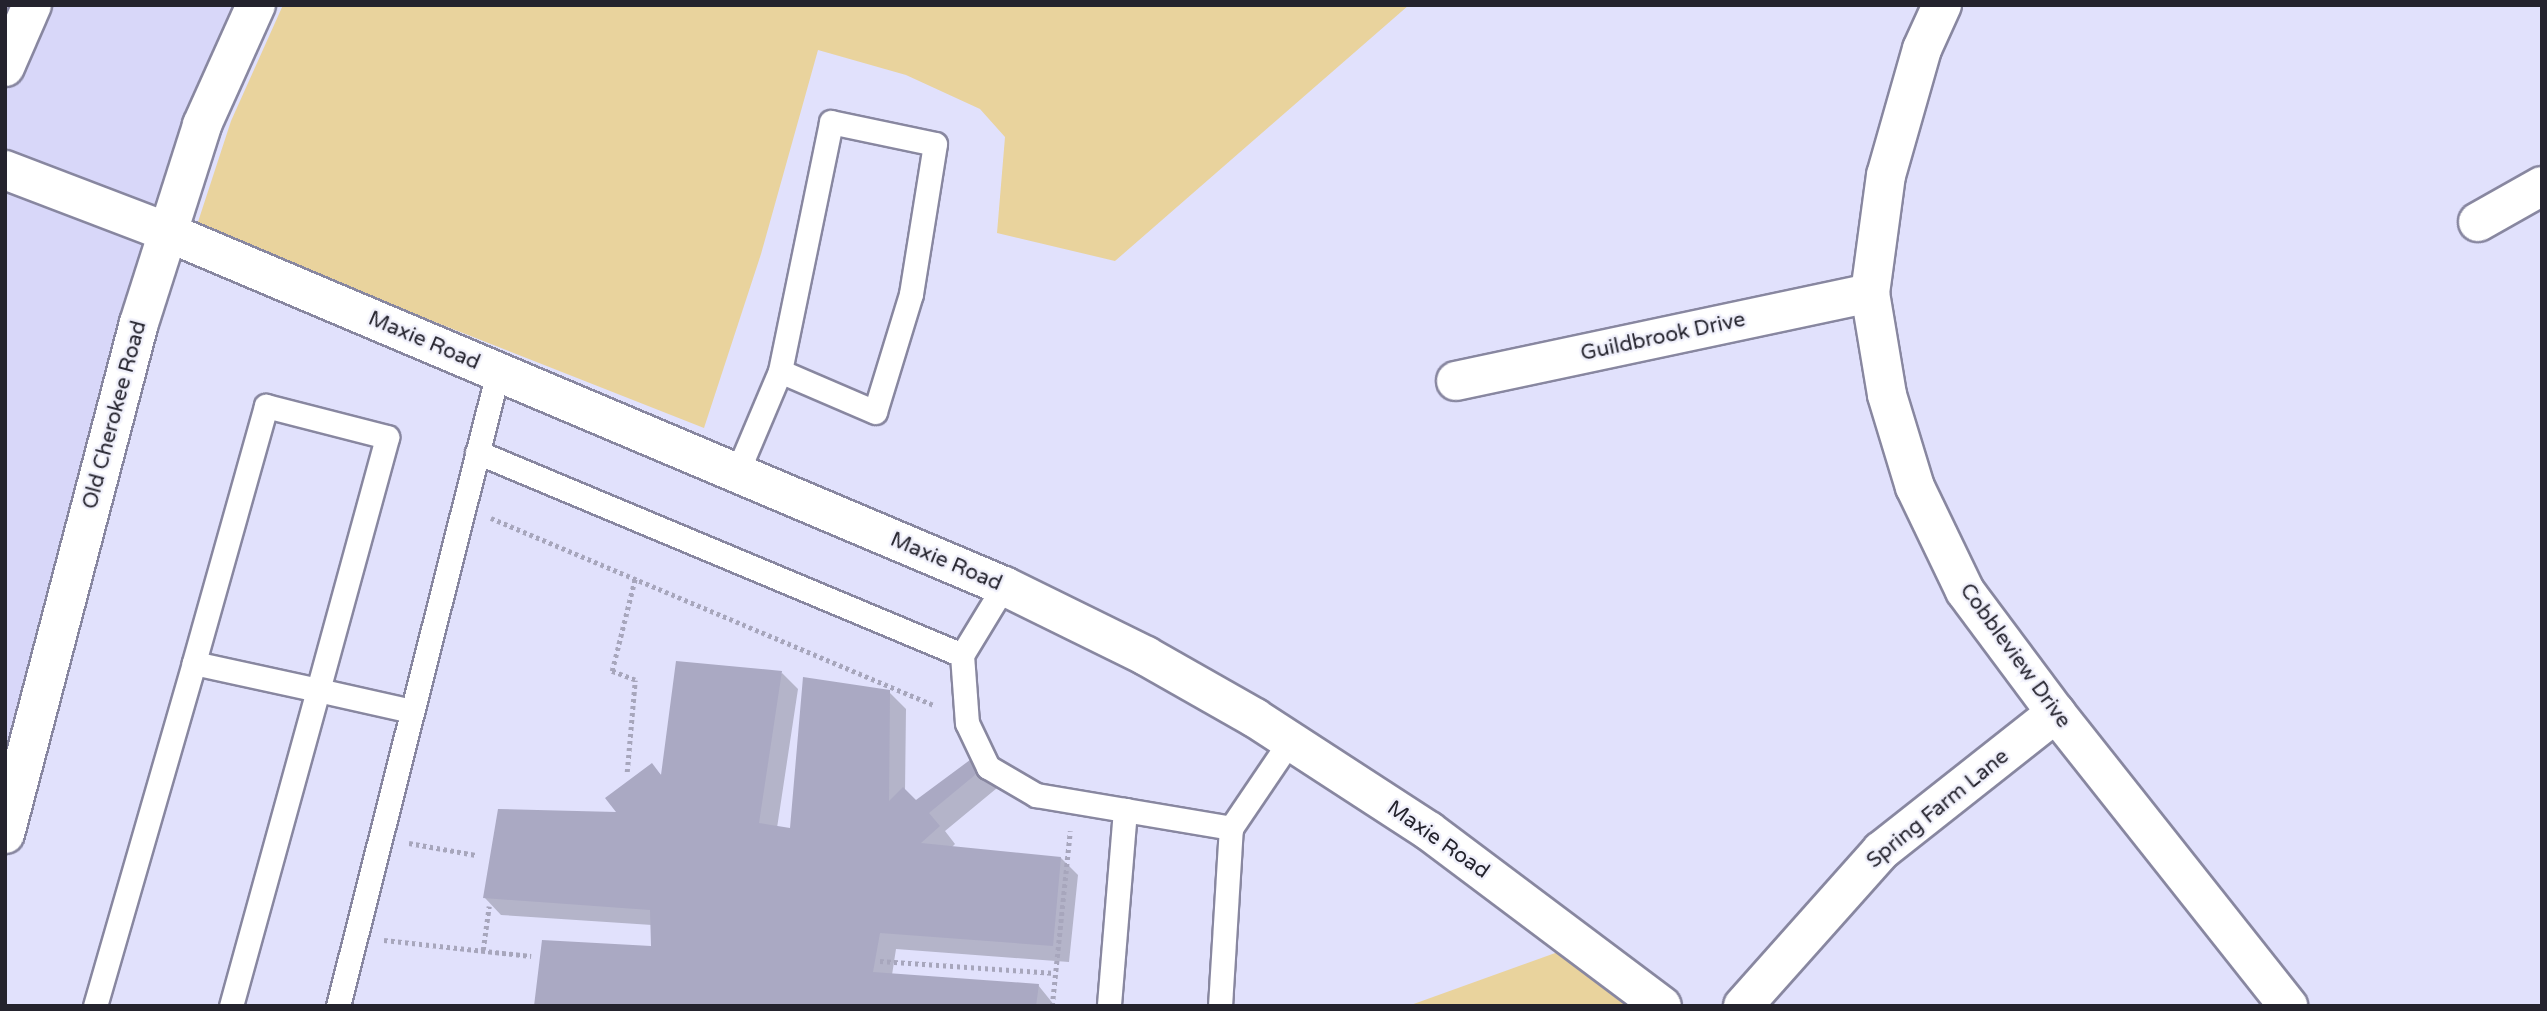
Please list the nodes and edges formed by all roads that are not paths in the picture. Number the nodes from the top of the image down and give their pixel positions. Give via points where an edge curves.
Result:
1 (32, 5) edge
2 (256, 5) edge
3 (1942, 5) edge
4 (5, 67) edge
5 (5, 170) edge
6 (2542, 186) edge
7 (2478, 222) dead end
8 (167, 232) junction
9 (1870, 293) junction
10 (780, 371) junction
11 (498, 372) junction
12 (1456, 381) dead end
13 (477, 452) junction
14 (737, 473) junction
15 (1004, 586) junction
16 (962, 655) junction
17 (194, 663) junction
18 (318, 690) junction
19 (412, 711) junction
20 (2056, 713) junction
21 (1290, 741) junction
22 (1125, 810) junction
23 (1231, 828) junction
24 (5, 834) edge
25 (95, 1006) edge
26 (231, 1006) edge
27 (338, 1006) edge
28 (1109, 1006) edge
29 (1220, 1006) edge
30 (1662, 1006) edge
31 (1743, 1006) edge
32 (2288, 1006) edge

1 - 4 street
2 - 8 street, Old Cherokee Road via 202,125
3 - 9 street, Cobbleview Drive via 1923,48 1885,175
5 - 8 street, Maxie Road
6 - 7 street
8 - 11 street, Maxie Road
8 - 24 street, Old Cherokee Road
9 - 12 street, Guildbrook Drive
9 - 20 street, Cobbleview Drive via 1887,395 1915,487 1965,591
10 - 10 lane via 831,122 934,144 911,294 875,412
10 - 14 lane
11 - 13 lane
11 - 14 street, Maxie Road
13 - 16 lane
13 - 19 lane
14 - 15 street, Maxie Road
15 - 16 lane
15 - 21 street, Maxie Road via 1146,656
16 - 22 lane via 967,723 988,766 1037,794
17 - 18 lane
17 - 18 lane via 266,406 387,437
17 - 25 lane
18 - 19 lane
18 - 26 lane
19 - 27 lane
20 - 31 street, Spring Farm Lane via 1881,851
20 - 32 street, Cobbleview Drive
21 - 23 lane
21 - 30 street, Maxie Road via 1429,831
22 - 23 lane
22 - 28 lane
23 - 29 lane

